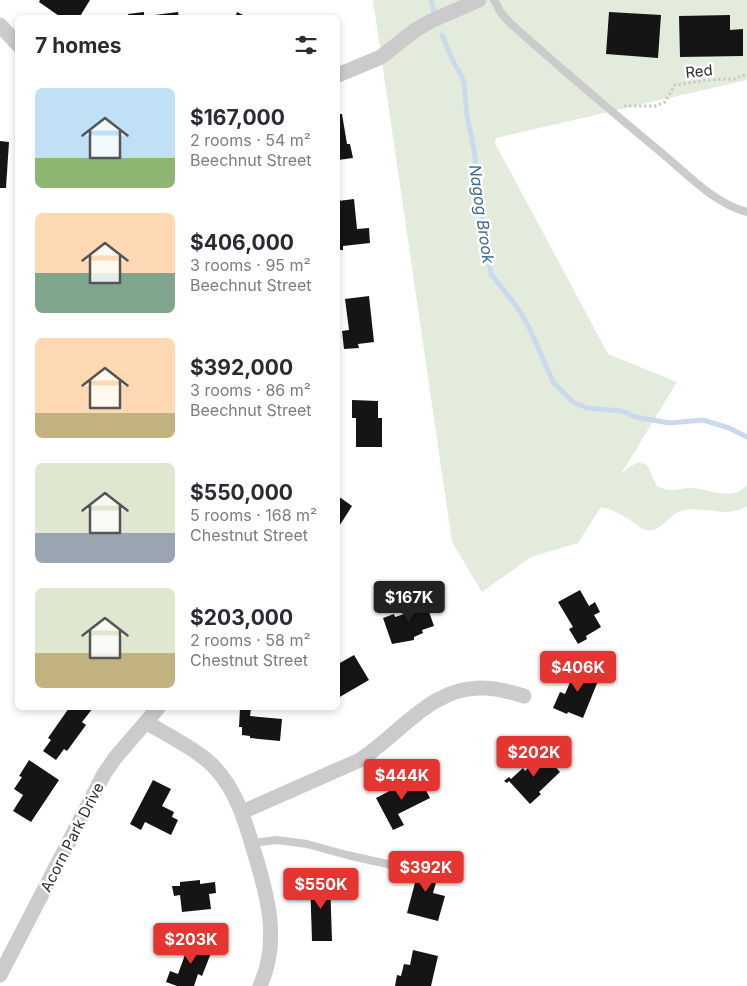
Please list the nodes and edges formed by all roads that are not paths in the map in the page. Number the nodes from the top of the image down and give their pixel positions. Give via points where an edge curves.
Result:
1 (478, 0) edge
2 (494, 0) edge
3 (0, 25) edge
4 (15, 41) edge
5 (340, 74) edge
6 (747, 212) edge
7 (524, 696) dead end
8 (156, 710) edge
9 (146, 722) junction
10 (242, 812) junction
11 (252, 843) junction
12 (410, 869) dead end
13 (0, 975) edge
14 (260, 986) edge

1 - 5 street via 431,21 381,57
2 - 6 lane via 510,23 568,76 705,188 729,205
3 - 4 street
7 - 10 street via 483,688 444,696 360,760
8 - 9 street, Acorn Park Drive
9 - 10 street via 214,767 225,779
9 - 13 street, Acorn Park Drive via 104,774
10 - 11 street
11 - 12 lane via 277,840 307,844
11 - 14 street via 266,890 271,928 269,957

